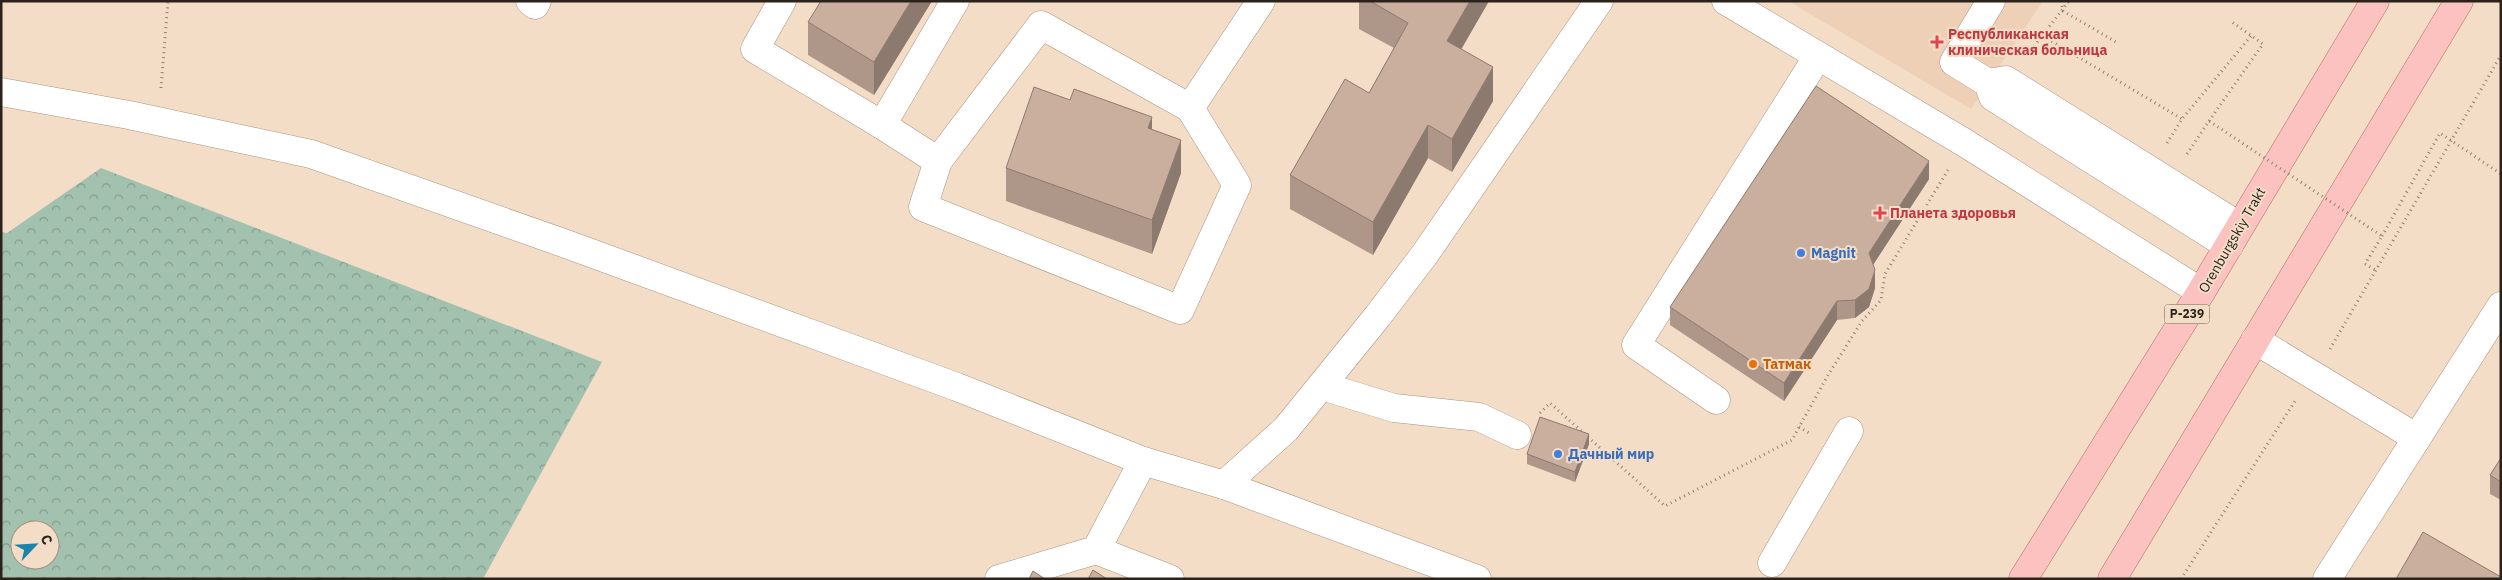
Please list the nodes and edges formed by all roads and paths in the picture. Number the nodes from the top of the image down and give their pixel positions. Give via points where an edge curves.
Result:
1 (168, 1) edge
2 (530, 1) edge
3 (537, 1) edge
4 (782, 1) edge
5 (954, 1) edge
6 (1261, 1) edge
7 (1599, 1) edge
8 (1726, 1) edge
9 (1991, 1) edge
10 (2060, 1) edge
11 (2069, 1) edge
12 (2375, 1) edge
13 (2459, 1) edge
14 (2063, 10) junction
15 (2232, 22) dead end
16 (2043, 36) junction
17 (2251, 36) junction
18 (2116, 42) dead end
19 (2501, 55) edge
20 (1818, 56) junction
21 (1997, 82) junction
22 (1, 92) edge
23 (161, 96) dead end
24 (1190, 108) junction
25 (2182, 119) junction
26 (2209, 121) junction
27 (882, 125) junction
28 (2451, 140) junction
29 (1965, 143) junction
30 (2173, 147) dead end
31 (2180, 151) dead end
32 (938, 161) junction
33 (2501, 174) edge
34 (2234, 236) junction
35 (2382, 236) junction
36 (2377, 271) junction
37 (2201, 292) junction
38 (2501, 306) edge
39 (2255, 340) junction
40 (2326, 357) dead end
41 (1322, 386) junction
42 (2298, 396) dead end
43 (1716, 400) dead end
44 (1848, 432) dead end
45 (1517, 435) joint
46 (2417, 438) junction
47 (1143, 461) junction
48 (1224, 485) junction
49 (1096, 550) junction
50 (1772, 563) dead end
51 (1000, 579) edge
52 (1170, 579) edge
53 (1477, 579) edge
54 (2023, 579) edge
55 (2112, 579) edge
56 (2180, 579) edge
57 (2327, 579) edge

1 - 23 path
2 - 3 street via 536,4
4 - 27 street via 755,49
5 - 27 street
6 - 24 street
7 - 41 street via 1425,254
8 - 20 street
9 - 21 street via 1954,62
10 - 14 path
11 - 14 path
12 - 34 main road, Orenburgskiy Trakt / Р-239
13 - 39 main road
14 - 16 path
14 - 18 path
15 - 17 path
16 - 21 path
16 - 25 path
17 - 25 path
17 - 26 path via 2263,44
19 - 28 path
20 - 29 street
20 - 43 street via 1636,345
21 - 34 street
22 - 47 street via 129,115 311,154 957,387
24 - 32 street via 1041,25
24 - 32 street via 1236,185 1180,310 923,207
25 - 30 path via 2166,144
26 - 31 path, bridge via 2187,154
26 - 35 path, bridge
27 - 32 street
28 - 33 path
28 - 35 path via 2440,133
28 - 36 path
29 - 37 street
29 - 45 path via 1885,274 1881,300 1862,321 1832,367 1792,440 1665,506 1550,403
34 - 37 main road, Orenburgskiy Trakt / Р-239
35 - 36 path, bridge via 2365,264
36 - 40 path
37 - 54 main road, Orenburgskiy Trakt / Р-239
38 - 46 street
39 - 46 street
39 - 55 main road
41 - 45 street via 1394,408 1479,417
41 - 48 street via 1286,429
42 - 56 path
44 - 50 street
46 - 57 street
47 - 48 street
47 - 49 street
48 - 53 street
49 - 51 street
49 - 52 street

